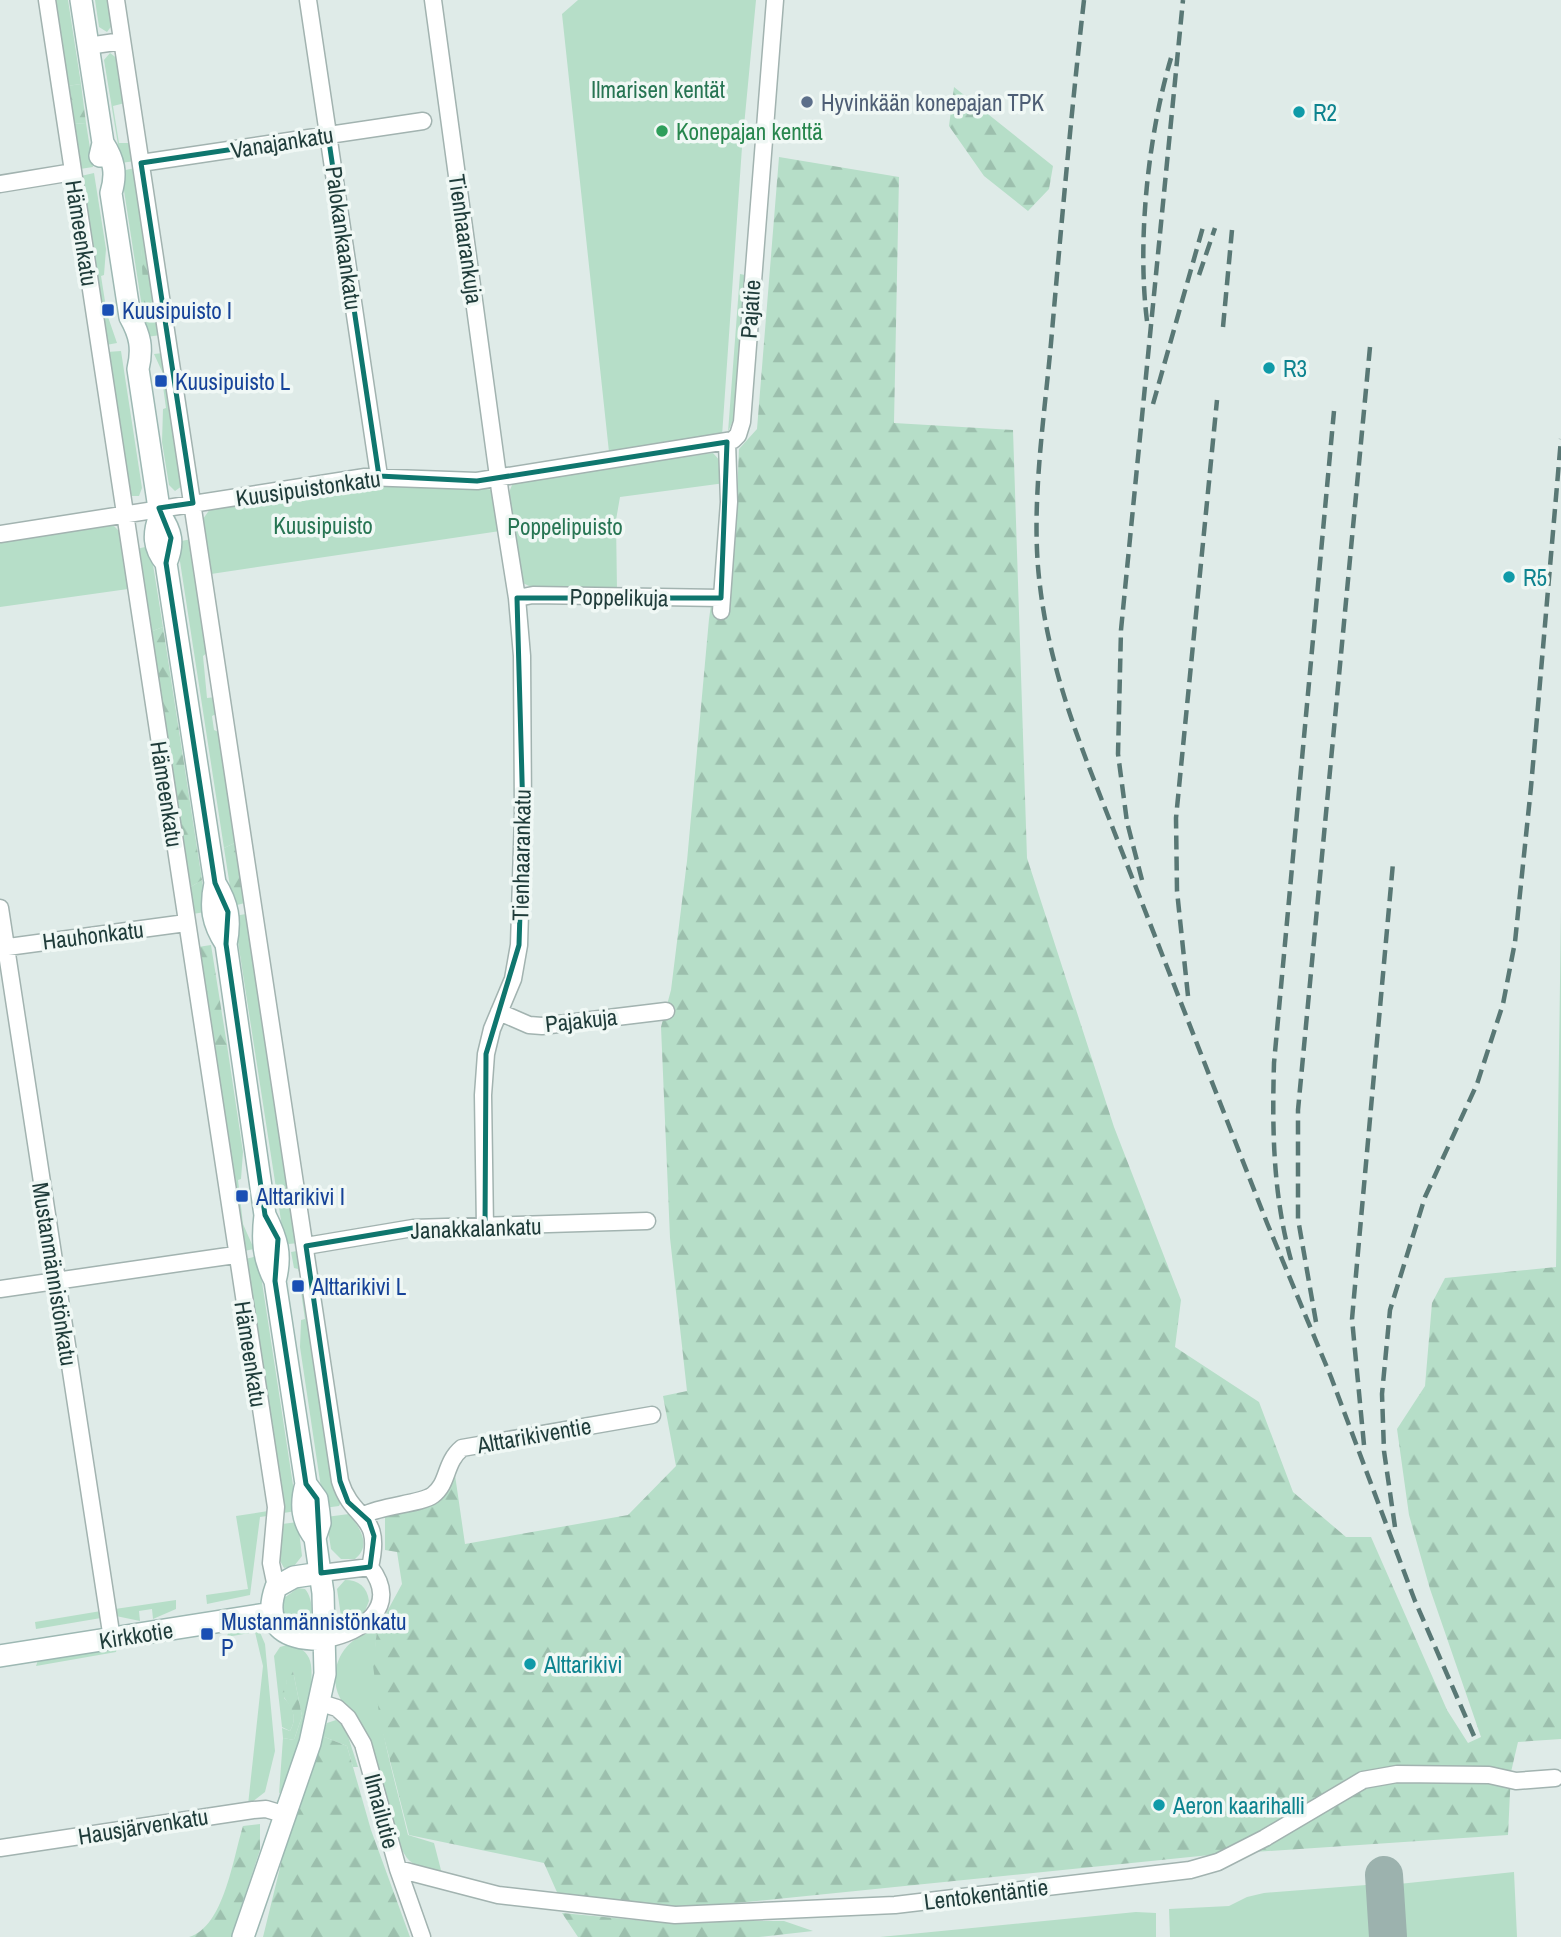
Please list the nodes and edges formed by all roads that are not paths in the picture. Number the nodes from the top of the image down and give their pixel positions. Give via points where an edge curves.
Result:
1 (47, 0) edge
2 (81, 0) edge
3 (116, 0) edge
4 (307, 0) edge
5 (433, 0) edge
6 (775, 0) edge
7 (122, 41) junction
8 (88, 46) junction
9 (423, 121) dead end
10 (328, 135) junction
11 (141, 163) junction
12 (73, 172) junction
13 (0, 184) edge
14 (727, 442) junction
15 (379, 477) junction
16 (499, 477) junction
17 (192, 503) junction
18 (160, 512) junction
19 (124, 514) junction
20 (0, 534) edge
21 (517, 598) junction
22 (0, 908) edge
23 (186, 923) junction
24 (3, 947) edge
25 (666, 1011) dead end
26 (499, 1012) junction
27 (647, 1221) dead end
28 (485, 1228) junction
29 (306, 1246) junction
30 (235, 1255) junction
31 (56, 1280) junction
32 (0, 1289) edge
33 (652, 1415) dead end
34 (364, 1516) junction
35 (370, 1567) junction
36 (321, 1573) junction
37 (276, 1587) junction
38 (271, 1613) junction
39 (112, 1639) junction
40 (326, 1639) junction
41 (0, 1656) edge
42 (321, 1703) junction
43 (1555, 1778) dead end
44 (286, 1815) junction
45 (0, 1848) edge
46 (398, 1870) junction
47 (243, 1937) edge
48 (422, 1937) edge

1 - 12 street, Hämeenkatu
2 - 8 main road, Hämeenkatu
3 - 7 street
4 - 10 street, Palokankaankatu
5 - 16 street, Tienhaarankuja
6 - 14 street, Pajatie via 742,422 738,435
7 - 8 street
7 - 11 street
8 - 18 main road, Hämeenkatu via 103,143 116,177 111,193 130,317 139,333 142,353 138,369
9 - 10 street, Vanajankatu
10 - 11 street, Vanajankatu
10 - 15 street, Palokankaankatu
11 - 17 street
12 - 13 street
12 - 19 street, Hämeenkatu
14 - 16 street
14 - 21 street, Poppelikuja via 729,502 721,605 533,595
15 - 16 street, Kuusipuistonkatu via 477,481
15 - 17 street, Kuusipuistonkatu
16 - 21 street, Tienhaarankatu
17 - 18 street, Kuusipuistonkatu
17 - 29 street
18 - 19 street
18 - 36 main road, Hämeenkatu via 171,538 166,563 215,883 226,901 230,925 226,944 265,1215 278,1239 281,1261 275,1281 306,1484 301,1502 306,1526 315,1538
19 - 20 street
19 - 23 street, Hämeenkatu
21 - 26 street, Tienhaarankatu via 523,814 519,945 513,979
22 - 24 street, Mustanmännistönkatu
23 - 24 street, Hauhonkatu
23 - 30 street, Hämeenkatu
24 - 31 street, Mustanmännistönkatu
25 - 26 street, Pajakuja via 542,1026
26 - 28 street, Tienhaarankatu via 486,1054 483,1095
27 - 28 street, Janakkalankatu
28 - 29 street, Janakkalankatu via 413,1228
29 - 34 street via 340,1481 348,1502
30 - 31 street
30 - 37 street, Hämeenkatu via 275,1507 271,1563
31 - 32 street
31 - 39 street, Mustanmännistönkatu
33 - 34 street, Alttarikiventie via 462,1448 451,1457 436,1493 380,1507
34 - 35 street via 374,1536
35 - 36 street
35 - 40 street via 380,1585 374,1617 354,1631
36 - 37 main road via 294,1577
36 - 40 main road, Hämeenkatu
37 - 38 main road, Hämeenkatu
38 - 39 main road, Kirkkotie
38 - 40 main road via 277,1627 292,1636
39 - 41 main road, Kirkkotie
40 - 42 main road, Hämeenkatu
42 - 44 main road, Hämeenkatu
42 - 46 street, Ilmailutie via 337,1708 356,1728
43 - 46 street, Lentokentäntie via 1516,1782 1489,1775 1397,1774 1363,1780 1265,1838 1190,1870 895,1905 675,1915 498,1895
44 - 45 street, Hausjärvenkatu via 254,1810
44 - 47 main road, Hämeenkatu
46 - 48 street, Ilmailutie

